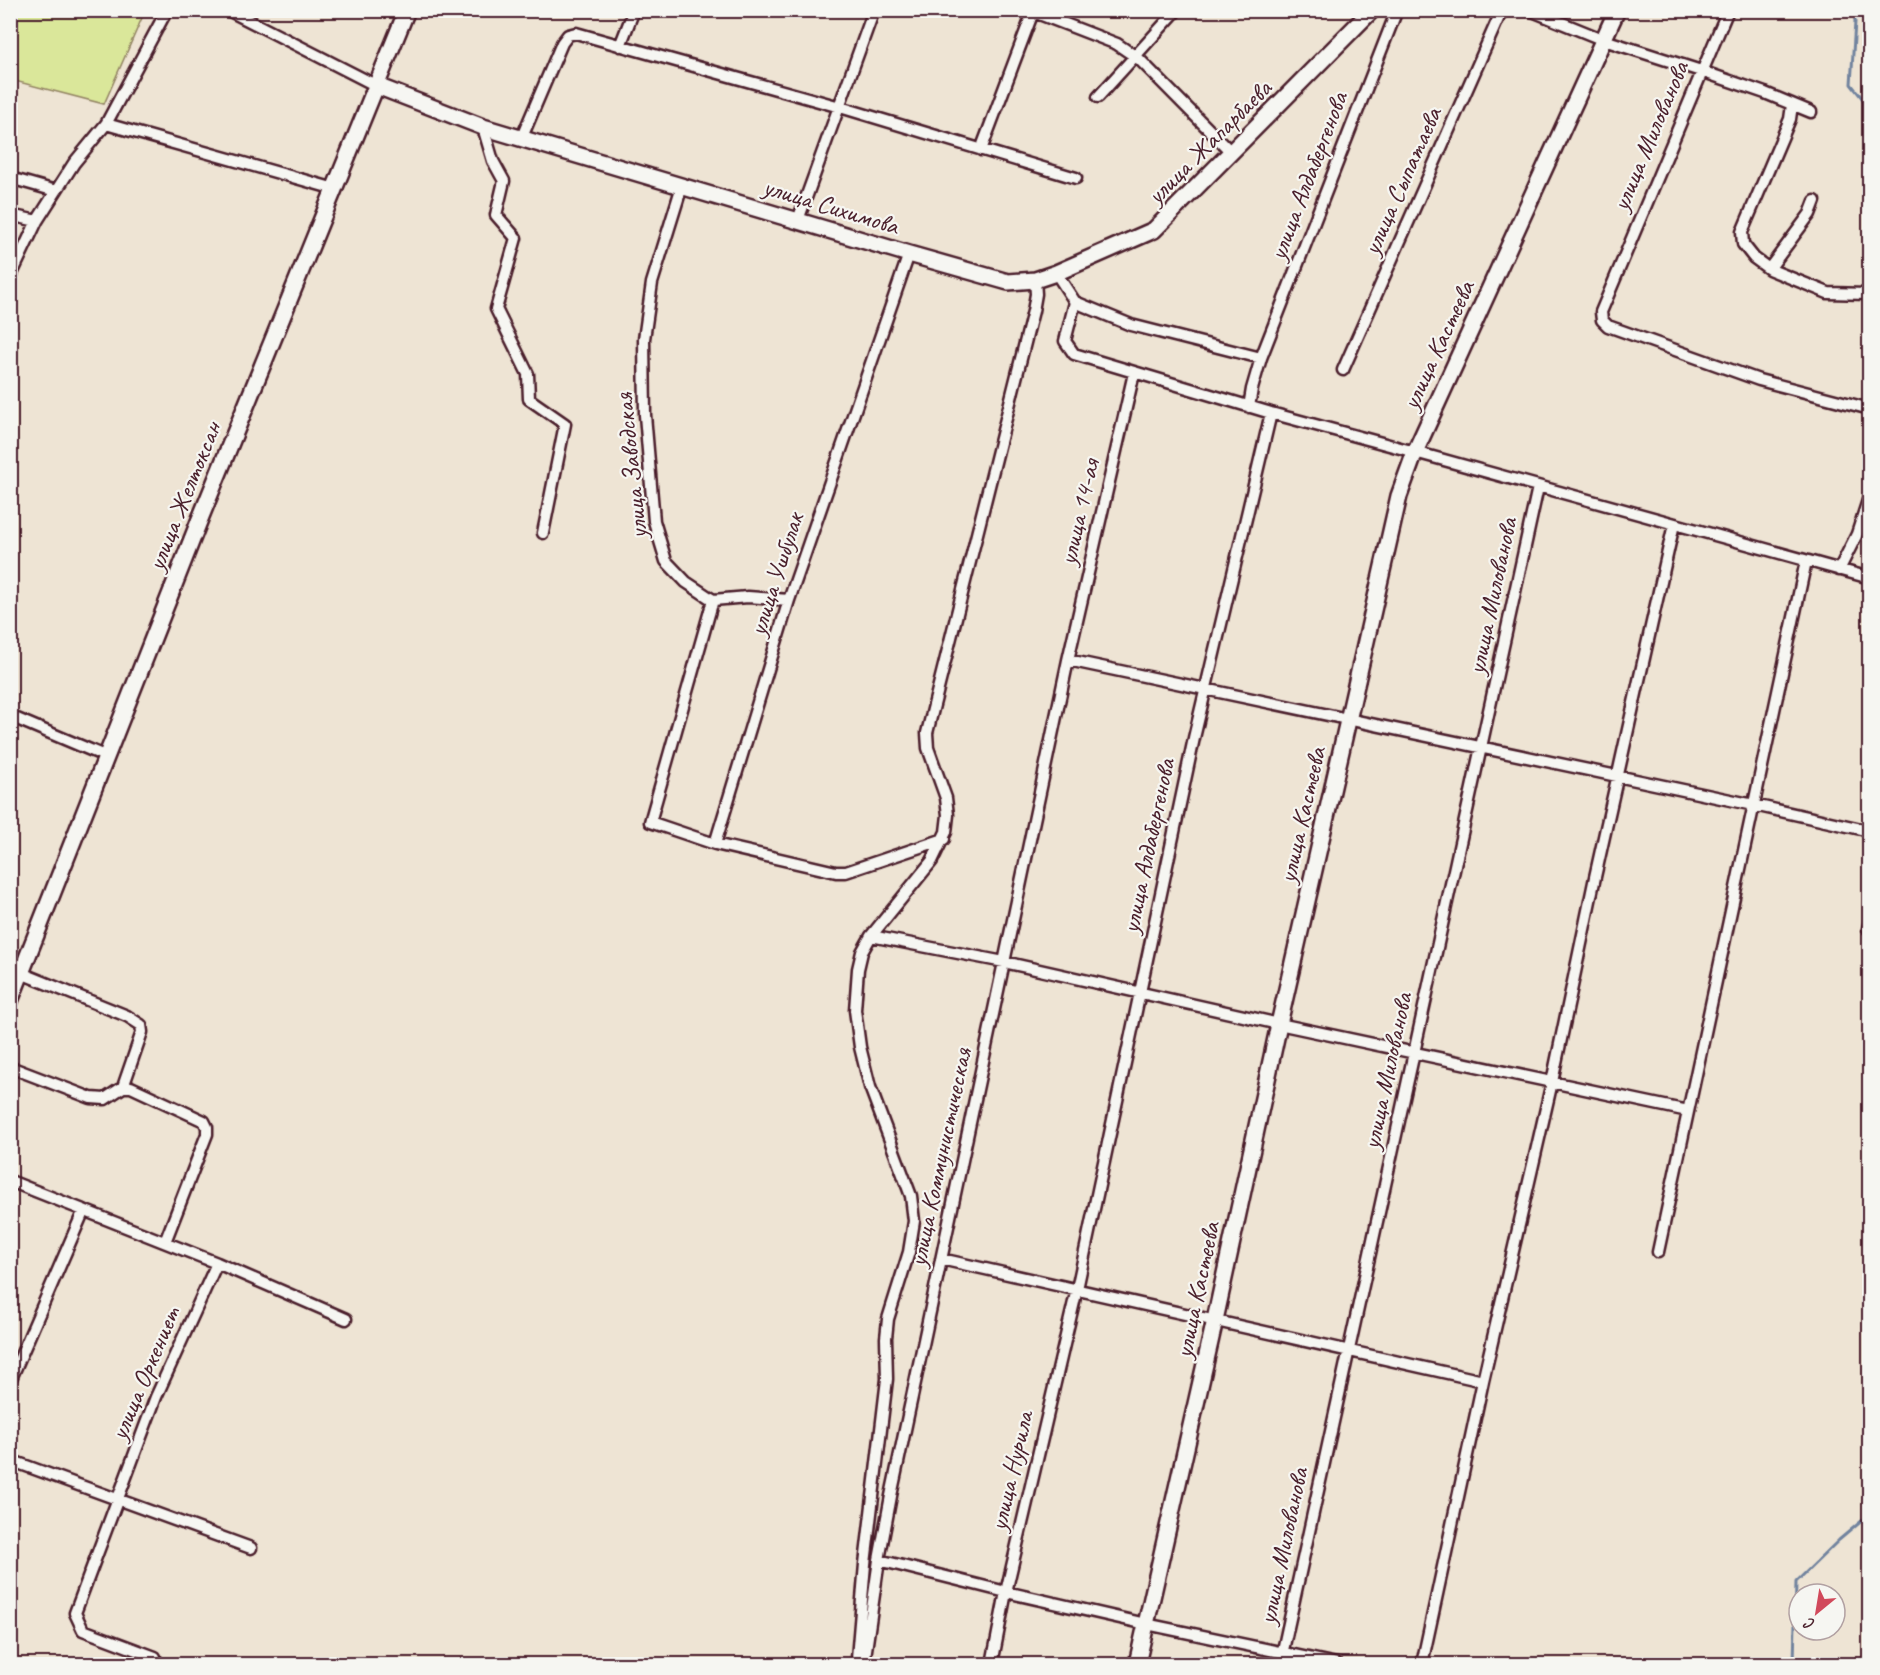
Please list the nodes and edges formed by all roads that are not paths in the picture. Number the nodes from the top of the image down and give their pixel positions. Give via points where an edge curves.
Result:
1 (167, 10) edge
2 (228, 10) edge
3 (406, 10) edge
4 (634, 10) edge
5 (874, 10) edge
6 (1177, 10) edge
7 (1372, 10) edge
8 (1397, 10) edge
9 (1502, 10) edge
10 (1530, 10) edge
11 (1617, 10) edge
12 (1728, 10) edge
13 (1031, 11) edge
14 (1604, 40) junction
15 (620, 46) junction
16 (1136, 57) junction
17 (1701, 71) junction
18 (377, 86) junction
19 (1098, 97) dead end
20 (1792, 105) junction
21 (840, 107) junction
22 (1811, 112) dead end
23 (106, 124) junction
24 (483, 127) junction
25 (522, 137) junction
26 (981, 150) junction
27 (1232, 153) junction
28 (10, 178) edge
29 (1076, 178) dead end
30 (682, 186) junction
31 (335, 189) junction
32 (56, 191) junction
33 (1815, 201) dead end
34 (10, 215) edge
35 (798, 220) junction
36 (37, 221) junction
37 (909, 254) junction
38 (1769, 269) junction
39 (1056, 273) junction
40 (10, 278) edge
41 (1035, 280) junction
42 (1869, 295) edge
43 (1075, 302) junction
44 (1261, 358) junction
45 (1343, 370) dead end
46 (1134, 373) junction
47 (1249, 407) junction
48 (1869, 409) edge
49 (1271, 413) junction
50 (1415, 452) junction
51 (1538, 487) junction
52 (1869, 494) edge
53 (1674, 525) junction
54 (543, 533) dead end
55 (1806, 561) junction
56 (1839, 570) junction
57 (1869, 578) edge
58 (713, 600) junction
59 (789, 600) junction
60 (1068, 660) junction
61 (1206, 690) junction
62 (10, 716) edge
63 (1348, 720) junction
64 (1482, 748) junction
65 (107, 757) junction
66 (1618, 776) junction
67 (1754, 805) junction
68 (1869, 831) edge
69 (944, 839) junction
70 (715, 844) junction
71 (871, 936) junction
72 (1004, 962) junction
73 (21, 973) junction
74 (1140, 993) junction
75 (10, 1001) edge
76 (1279, 1024) junction
77 (1414, 1053) junction
78 (10, 1067) edge
79 (1552, 1082) junction
80 (123, 1087) junction
81 (1688, 1111) junction
82 (10, 1181) edge
83 (84, 1210) junction
84 (165, 1242) junction
85 (1658, 1252) dead end
86 (941, 1259) junction
87 (217, 1263) junction
88 (1077, 1289) junction
89 (346, 1319) dead end
90 (1215, 1320) junction
91 (1349, 1350) junction
92 (10, 1381) edge
93 (1483, 1381) junction
94 (10, 1460) edge
95 (118, 1501) junction
96 (251, 1548) dead end
97 (879, 1560) junction
98 (1006, 1592) junction
99 (1146, 1624) junction
100 (1282, 1653) junction
101 (155, 1657) dead end
102 (858, 1665) edge
103 (864, 1665) edge
104 (992, 1665) edge
105 (1137, 1665) edge
106 (1280, 1665) edge
107 (1337, 1665) edge
108 (1422, 1665) edge

1 - 23 street
2 - 18 street
3 - 18 street, улица Желтоксан
4 - 15 street
5 - 21 street
6 - 16 street
7 - 27 street, улица Жапарбаева
8 - 44 street, улица Алдабергенова
9 - 45 street, улица Сыпатаева
10 - 14 street
11 - 14 street, улица Кастеева
12 - 17 street, улица Милованова
13 - 16 street via 1117,44
13 - 26 street
14 - 17 street
14 - 50 street, улица Кастеева
15 - 21 street
15 - 25 street via 576,33 568,35
16 - 19 street
16 - 27 street
17 - 20 street
17 - 48 street, улица Милованова via 1601,312 1602,320 1608,326 1726,369
18 - 24 street, улица Сихимова
18 - 31 street, улица Желтоксан
20 - 22 street
20 - 38 street via 1790,119 1742,232 1743,244
21 - 26 street
21 - 35 street
23 - 31 street
23 - 32 street
24 - 25 street, улица Сихимова
24 - 54 street via 493,161 504,181 496,215 516,238 496,309 528,374 529,399 565,424
25 - 30 street, улица Сихимова
26 - 29 street
27 - 39 street, улица Жапарбаева via 1154,230
28 - 32 street
30 - 35 street, улица Сихимова
30 - 58 street, улица Заводская via 651,282 644,339 645,416 654,521 666,561 686,582
31 - 65 street, улица Желтоксан
32 - 36 street
33 - 38 street via 1815,214
34 - 36 street
35 - 37 street, улица Сихимова
36 - 40 street
37 - 41 street, улица Сихимова via 1008,282
37 - 59 street, улица Ушбулак
38 - 42 street via 1828,293
39 - 41 street, улица Сихимова
39 - 43 street
41 - 69 street via 1033,311 927,733 928,748 946,798
43 - 44 street via 1131,325
43 - 46 street via 1065,341 1074,354
44 - 47 street, улица Алдабергенова
46 - 47 street
46 - 60 street, улица 14-ая
47 - 49 street
49 - 50 street
49 - 61 street, улица Алдабергенова
50 - 51 street
50 - 63 street, улица Кастеева via 1399,495
51 - 53 street
51 - 64 street, улица Милованова
52 - 56 street via 1860,525
53 - 55 street
53 - 66 street
55 - 56 street
55 - 67 street
56 - 57 street
58 - 59 street
58 - 70 street via 650,822
59 - 70 street, улица Ушбулак
60 - 61 street
60 - 72 street, улица Коммунистическая
61 - 63 street
61 - 74 street, улица Алдабергенова
62 - 65 street
63 - 64 street
63 - 76 street, улица Кастеева
64 - 66 street
64 - 77 street, улица Милованова
65 - 73 street, улица Желтоксан
66 - 67 street
66 - 79 street
67 - 68 street
67 - 81 street
69 - 70 street via 846,872
69 - 71 street via 932,861
71 - 72 street
71 - 102 street via 858,969 855,1010 860,1047 870,1087 911,1196 914,1221 909,1252 888,1319 887,1379 865,1564
72 - 74 street
72 - 86 street, улица Коммунистическая
73 - 75 street, улица Желтоксан
73 - 80 street via 141,1025
74 - 76 street
74 - 88 street, улица Алдабергенова
76 - 77 street
76 - 90 street, улица Кастеева
77 - 79 street
77 - 91 street, улица Милованова
78 - 80 street via 91,1098 105,1099
79 - 81 street
79 - 93 street
80 - 84 street via 137,1089 194,1116 207,1127
81 - 85 street
82 - 83 street
83 - 84 street
83 - 92 street
84 - 87 street
86 - 88 street
86 - 97 street, улица Коммунистическая
87 - 89 street
87 - 95 street, улица Оркениет via 156,1397
88 - 90 street
88 - 98 street, улица Нурила
90 - 91 street
90 - 99 street, улица Кастеева
91 - 93 street
91 - 100 street, улица Милованова
93 - 108 street
94 - 95 street
95 - 96 street
95 - 101 street, улица Оркениет via 75,1613 83,1630
97 - 98 street
97 - 103 street, улица Коммунистическая
98 - 99 street
98 - 104 street, улица Нурила
99 - 100 street
99 - 105 street, улица Кастеева
100 - 106 street, улица Милованова
100 - 107 street

